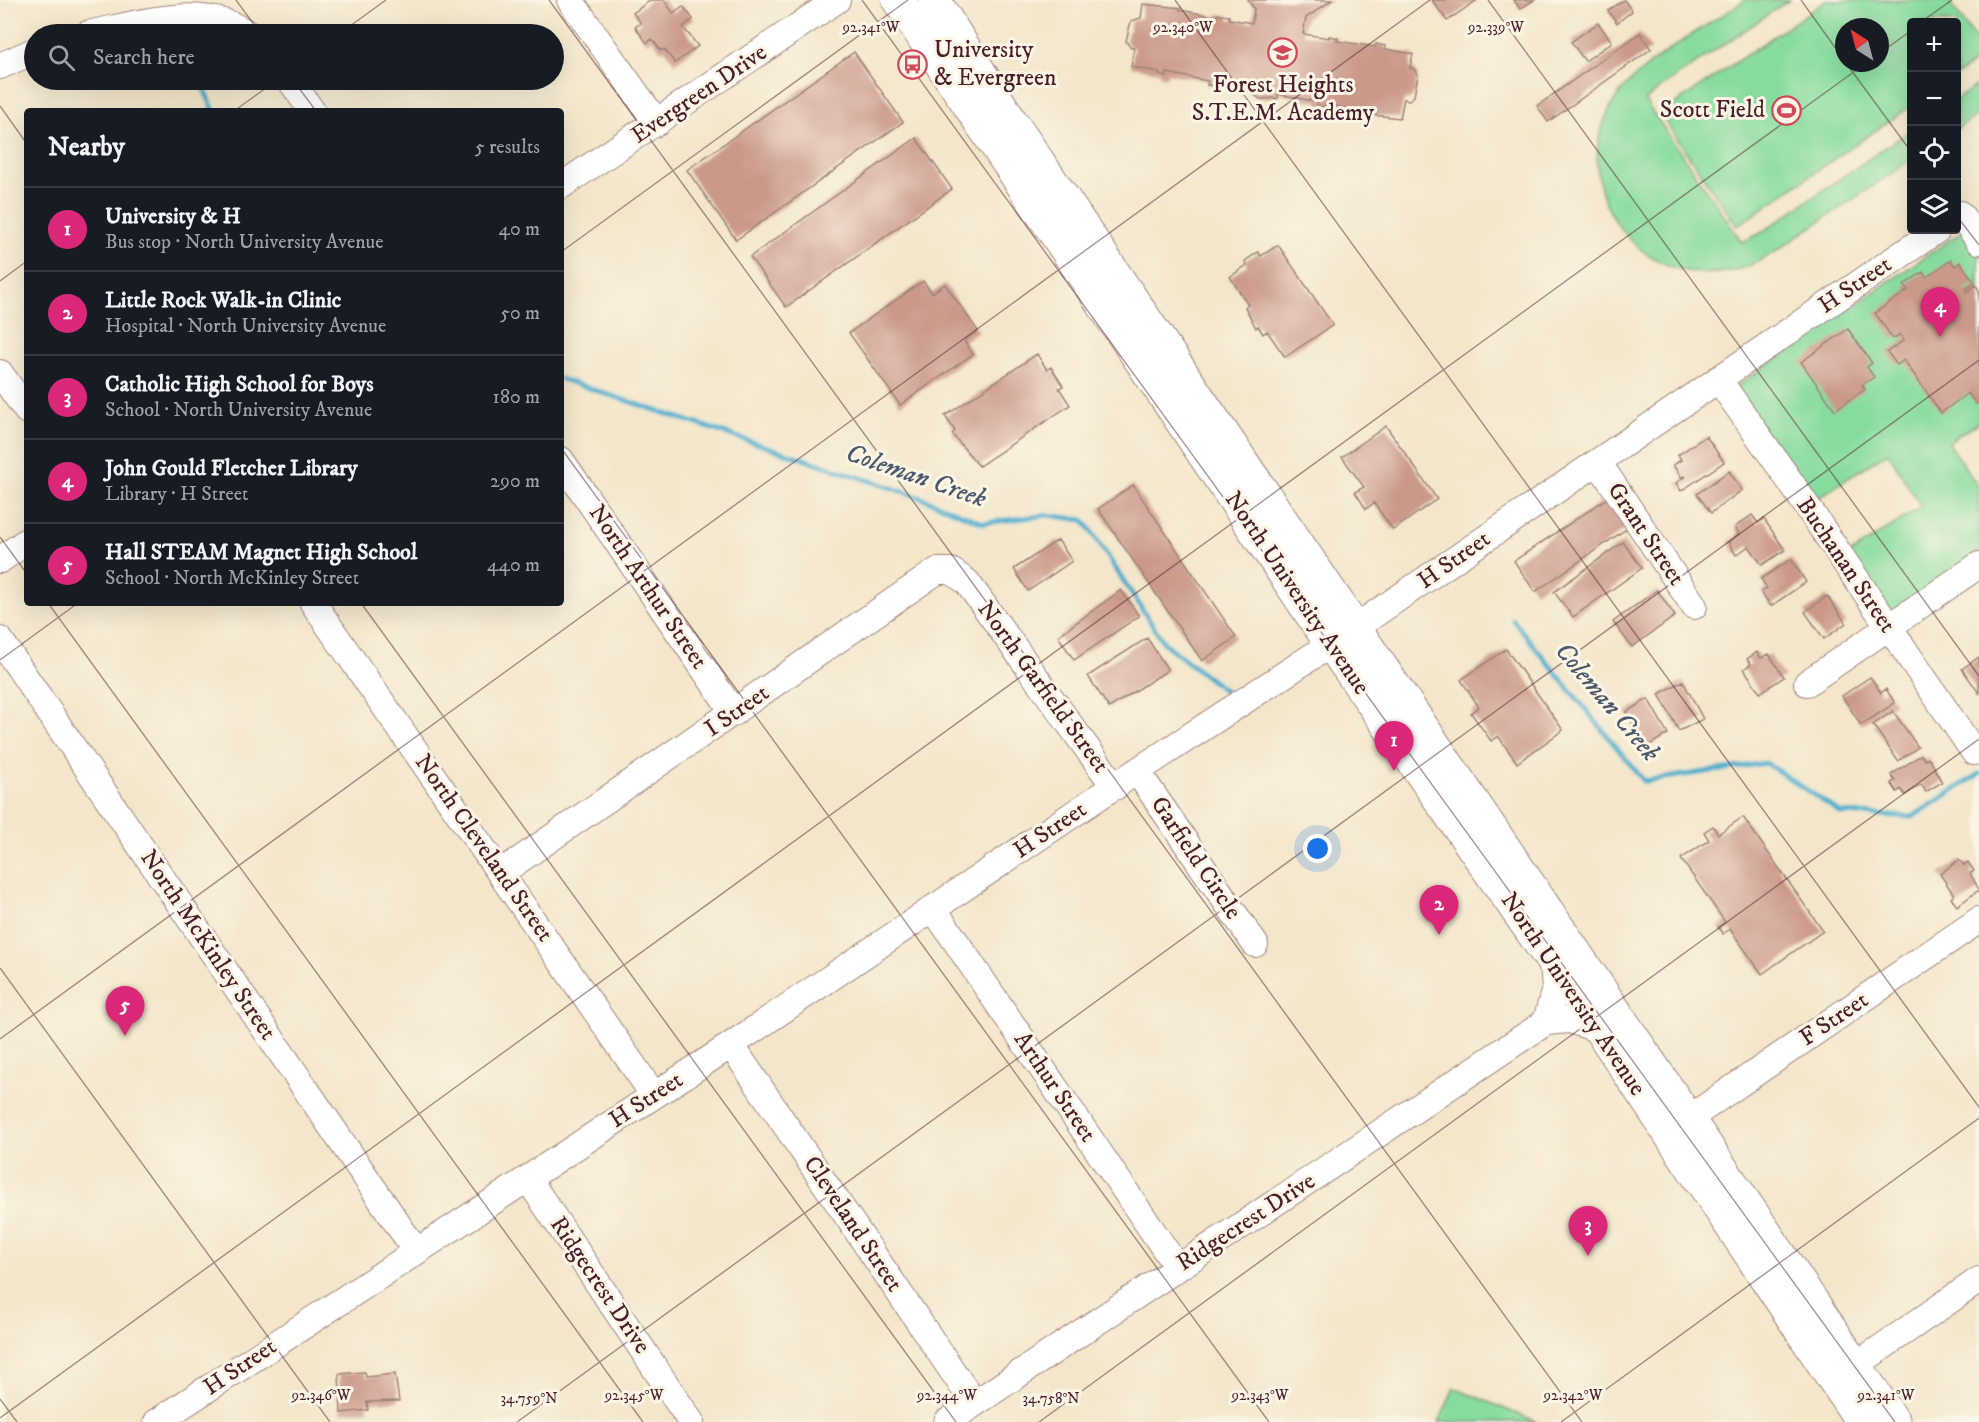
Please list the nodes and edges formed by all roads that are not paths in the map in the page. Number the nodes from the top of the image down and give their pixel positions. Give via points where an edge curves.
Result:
1 (570, 0) edge
2 (837, 0) edge
3 (898, 0) edge
4 (934, 0) edge
5 (149, 24) edge
6 (225, 24) edge
7 (24, 55) edge
8 (0, 66) edge
9 (297, 90) edge
10 (310, 108) edge
11 (657, 123) junction
12 (564, 184) edge
13 (1965, 210) edge
14 (1931, 234) edge
15 (1979, 241) edge
16 (0, 373) edge
17 (1718, 380) junction
18 (24, 407) edge
19 (1598, 462) junction
20 (564, 464) edge
21 (24, 543) edge
22 (0, 560) edge
23 (1979, 565) edge
24 (971, 588) joint
25 (315, 606) edge
26 (1694, 606) dead end
27 (1888, 628) junction
28 (1343, 636) junction
29 (0, 640) edge
30 (1807, 683) dead end
31 (734, 713) junction
32 (1974, 752) dead end
33 (1137, 771) junction
34 (1115, 787) junction
35 (502, 872) junction
36 (933, 908) junction
37 (1979, 920) edge
38 (1256, 944) dead end
39 (1553, 963) junction
40 (1546, 1022) junction
41 (1600, 1030) junction
42 (731, 1045) junction
43 (653, 1094) junction
44 (1688, 1119) junction
45 (528, 1179) junction
46 (416, 1251) junction
47 (1177, 1266) junction
48 (1979, 1281) edge
49 (1856, 1365) junction
50 (974, 1403) junction
51 (157, 1422) edge
52 (691, 1422) edge
53 (947, 1422) edge
54 (1862, 1422) edge
55 (1894, 1422) edge

1 - 11 street
2 - 11 street, Evergreen Drive
3 - 28 main road, North University Avenue
4 - 28 main road, North University Avenue
5 - 6 street via 191,17
7 - 8 street
9 - 10 street
11 - 12 street, Evergreen Drive
13 - 15 street
14 - 17 street, H Street
16 - 18 street
17 - 19 street, H Street
17 - 27 street, Buchanan Street
19 - 26 street, Grant Street
19 - 28 street, H Street
20 - 31 street, North Arthur Street
21 - 22 street
23 - 27 street
24 - 31 street, I Street via 951,571 928,575
24 - 34 street, North Garfield Street
25 - 35 street, North Cleveland Street
27 - 30 street
27 - 32 street, Buchanan Street
28 - 33 street, H Street
28 - 39 main road, North University Avenue
28 - 44 main road, North University Avenue
29 - 46 street, North McKinley Street
31 - 35 street, I Street
33 - 34 street, H Street
33 - 38 street, Garfield Circle
34 - 36 street, H Street
35 - 43 street, North Cleveland Street
36 - 42 street, H Street
36 - 47 street, Arthur Street
37 - 44 street, F Street
39 - 40 street via 1555,988
39 - 41 main road, North University Avenue
40 - 41 street via 1569,1020
40 - 47 street, Ridgecrest Drive
41 - 54 main road, North University Avenue
42 - 43 street, H Street
42 - 50 street, Cleveland Street
43 - 45 street, H Street
44 - 49 main road, North University Avenue
45 - 46 street, H Street
45 - 52 street, Ridgecrest Drive
46 - 51 street, H Street
47 - 50 street, Ridgecrest Drive
48 - 49 street
49 - 55 main road, North University Avenue
50 - 53 street, Ridgecrest Drive

